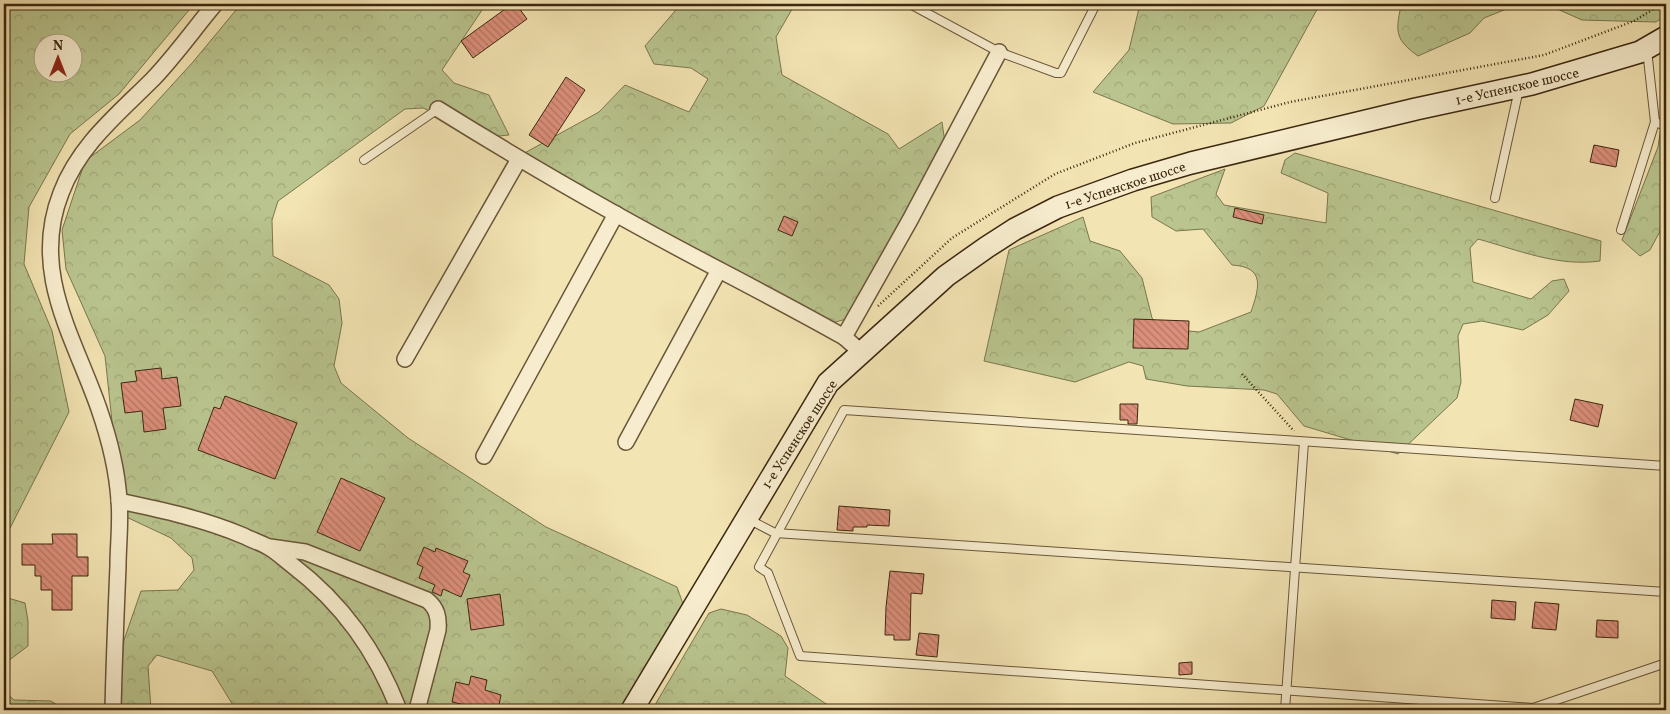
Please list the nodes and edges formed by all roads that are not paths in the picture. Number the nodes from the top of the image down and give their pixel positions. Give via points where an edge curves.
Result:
1 (215, 4) edge
2 (910, 4) edge
3 (928, 4) edge
4 (1096, 4) edge
5 (928, 13) junction
6 (1666, 37) edge
7 (1646, 48) junction
8 (999, 52) junction
9 (1519, 87) junction
10 (438, 109) joint
11 (1655, 122) junction
12 (1666, 126) edge
13 (519, 159) junction
14 (364, 160) dead end
15 (1495, 198) dead end
16 (616, 214) junction
17 (1621, 230) dead end
18 (719, 270) junction
19 (844, 337) junction
20 (861, 352) junction
21 (405, 359) dead end
22 (626, 442) dead end
23 (1304, 442) junction
24 (484, 456) dead end
25 (1666, 466) edge
26 (119, 501) junction
27 (746, 518) junction
28 (776, 534) junction
29 (268, 547) junction
30 (1295, 568) junction
31 (1666, 592) edge
32 (1666, 663) edge
33 (1287, 691) junction
34 (112, 710) edge
35 (399, 710) edge
36 (417, 710) edge
37 (632, 710) edge
38 (1285, 710) edge

1 - 26 street via 154,78 89,143 61,193 53,221 51,276 62,316 112,449
2 - 5 lane
3 - 5 lane
4 - 8 lane via 1061,73
5 - 8 lane
6 - 7 main road, 1-е Успенское шоссе
7 - 9 main road, 1-е Успенское шоссе via 1591,68
7 - 11 lane
8 - 19 street
9 - 15 lane
9 - 20 main road, 1-е Успенское шоссе via 1191,163 1058,207 1015,229 946,276
10 - 13 street
10 - 14 lane
11 - 12 lane
11 - 17 lane
13 - 16 street
13 - 21 street
16 - 18 street
16 - 24 street
18 - 19 street
18 - 22 street
19 - 20 street
20 - 27 main road, 1-е Успенское шоссе via 828,384
23 - 25 lane
23 - 28 lane via 844,410
23 - 30 lane
26 - 29 street via 179,514 224,528
26 - 34 street
27 - 28 lane
27 - 37 main road, 1-е Успенское шоссе
28 - 30 lane
28 - 33 lane via 759,567 768,573 800,656
29 - 35 street via 318,587 344,613 364,639
29 - 36 street via 305,552 427,600 434,606 439,618 438,630
30 - 31 lane
30 - 33 lane
32 - 33 lane via 1533,708
33 - 38 lane

